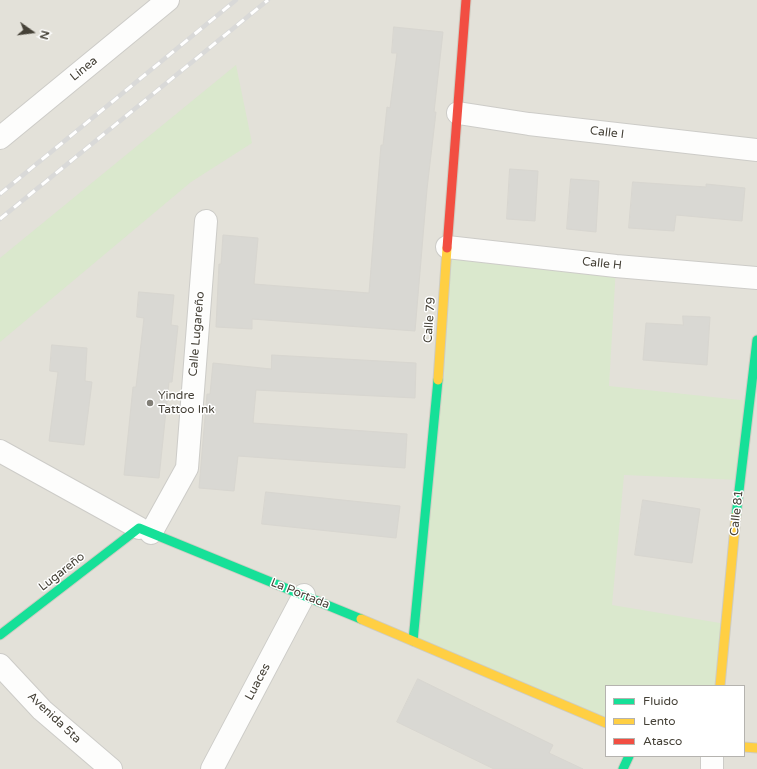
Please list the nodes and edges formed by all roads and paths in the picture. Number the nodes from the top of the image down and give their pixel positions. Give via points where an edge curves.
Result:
1 (168, 0) edge
2 (466, 0) edge
3 (458, 113) junction
4 (0, 138) edge
5 (757, 150) edge
6 (206, 221) dead end
7 (447, 246) junction
8 (757, 278) edge
9 (757, 340) edge
10 (0, 451) edge
11 (145, 530) junction
12 (304, 595) junction
13 (0, 635) edge
14 (413, 641) junction
15 (0, 665) edge
16 (720, 685) edge
17 (605, 723) edge
18 (745, 747) edge
19 (757, 748) edge
20 (629, 757) edge
21 (712, 757) edge
22 (111, 769) edge
23 (212, 769) edge
24 (623, 769) edge
25 (712, 769) edge

1 - 4 street, Línea
2 - 3 street, Calle 79
3 - 5 street, Calle I via 530,124
3 - 7 street, Calle 79
6 - 11 street, Calle Lugareño via 187,468
7 - 8 street, Calle H via 616,266
7 - 14 street, Calle 79 via 437,396
9 - 16 street, Calle 81 via 740,480
10 - 11 street, La Portada
11 - 12 street, La Portada
11 - 13 street, Lugareño
12 - 14 street, La Portada
12 - 23 street, Luaces
14 - 17 street, La Portada
15 - 22 street, Avenida 5ta via 42,710
18 - 19 street
20 - 24 street
21 - 25 street

